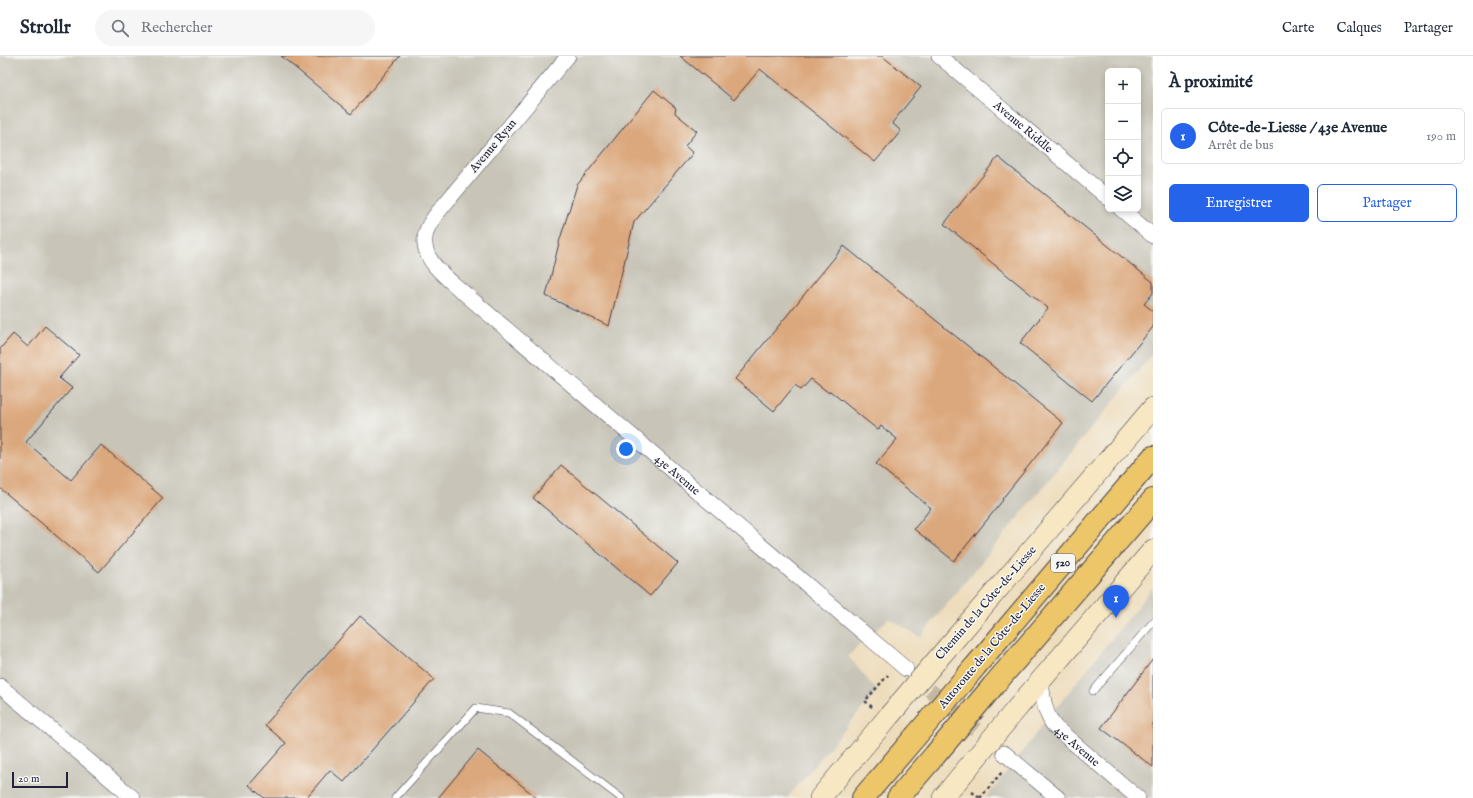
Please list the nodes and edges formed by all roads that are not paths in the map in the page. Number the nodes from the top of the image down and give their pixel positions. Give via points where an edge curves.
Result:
1 (568, 56) edge
2 (939, 56) edge
3 (1105, 195) edge
4 (1125, 212) edge
5 (1153, 236) edge
6 (425, 240) joint
7 (1153, 408) edge
8 (1153, 458) edge
9 (1153, 500) edge
10 (1153, 550) edge
11 (1153, 622) edge
12 (906, 669) tunnel mouth
13 (1041, 680) junction
14 (0, 686) edge
15 (1093, 691) dead end
16 (1004, 753) tunnel mouth
17 (133, 798) edge
18 (395, 798) edge
19 (621, 798) edge
20 (820, 798) edge
21 (863, 798) edge
22 (898, 798) edge
23 (943, 798) edge
24 (1058, 798) edge
25 (1138, 798) edge

1 - 6 street, Avenue Ryan via 439,211 426,232
2 - 3 street, Avenue Riddle
4 - 5 street
6 - 12 street, 43e Avenue via 428,255 443,275
7 - 20 main road, Chemin de la Côte-de-Liesse, bridge
8 - 21 highway, Autoroute de la Côte-de-Liesse / 520, bridge
9 - 22 highway, 520, bridge
10 - 13 main road
11 - 15 lane
13 - 23 main road, bridge via 1018,707 965,783
13 - 25 street, 43e Avenue via 1049,720
14 - 17 street
16 - 24 street
18 - 19 lane via 476,708 509,713

